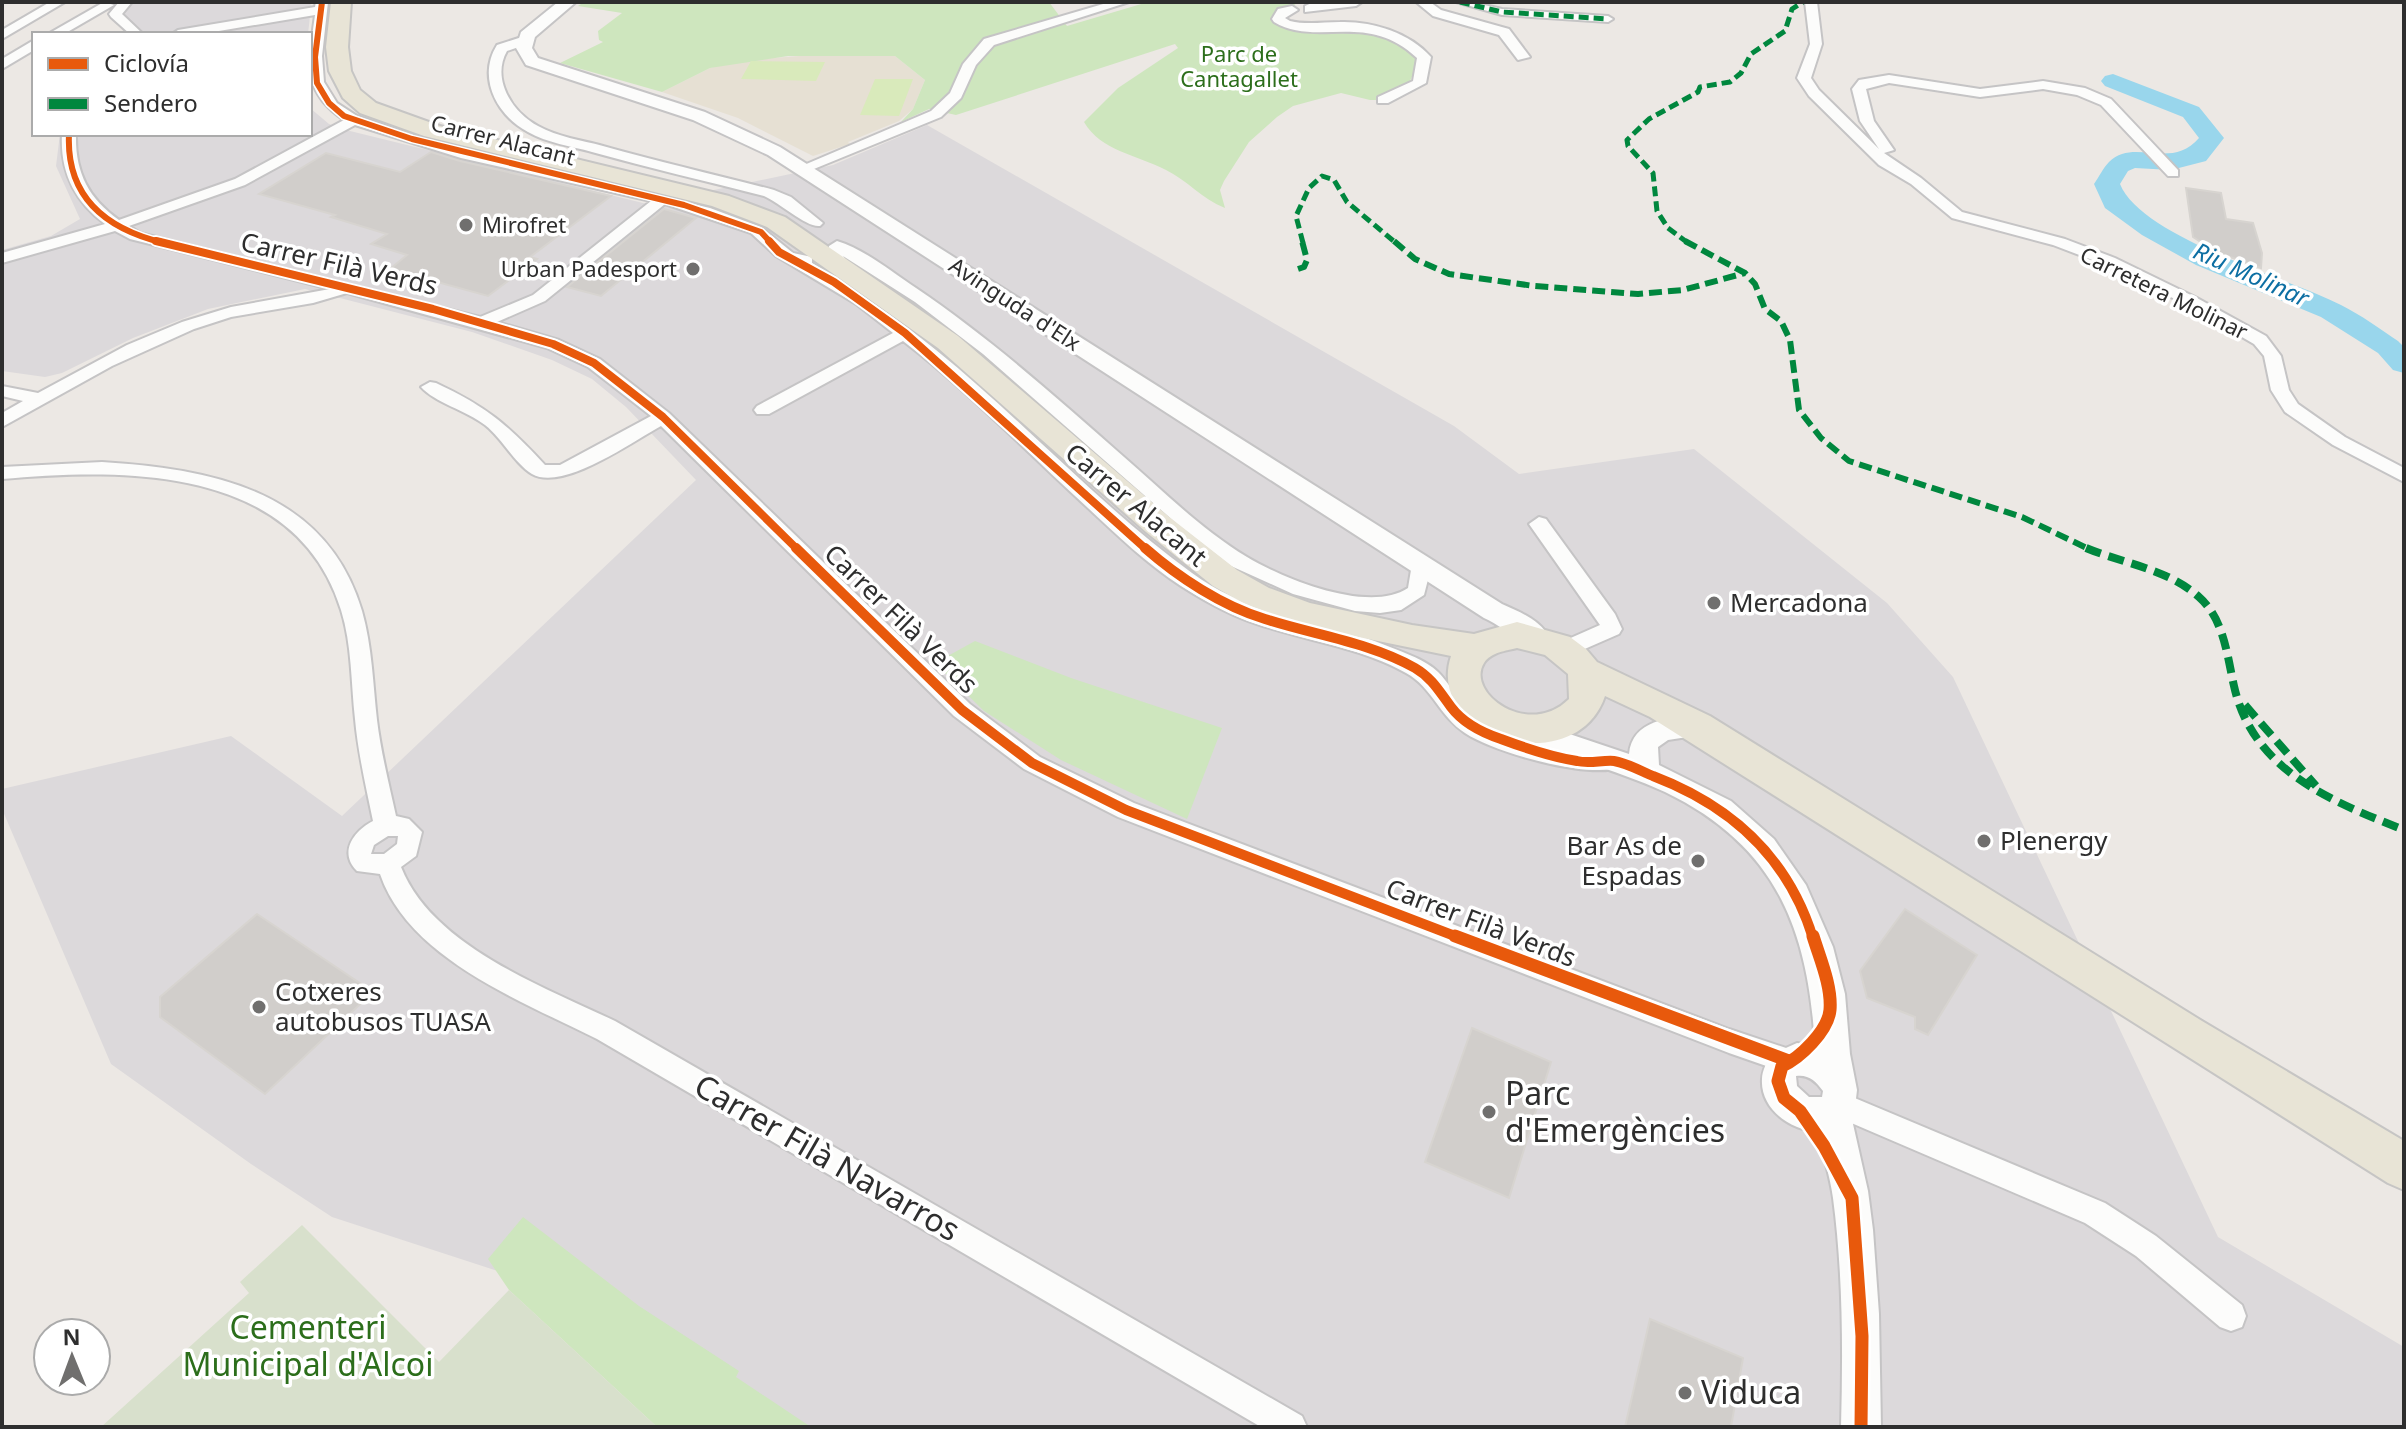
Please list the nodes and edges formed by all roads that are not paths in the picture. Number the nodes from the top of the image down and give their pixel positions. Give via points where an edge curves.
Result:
1 (568, 2) edge
2 (1123, 2) edge
3 (1356, 2) edge
4 (1422, 2) edge
5 (1460, 2) edge
6 (1811, 2) edge
7 (118, 3) edge
8 (70, 4) edge
9 (335, 4) edge
10 (1608, 19) dead end
11 (58, 32) edge
12 (135, 32) edge
13 (188, 32) edge
14 (2, 35) edge
15 (525, 40) junction
16 (32, 45) edge
17 (1523, 57) dead end
18 (2, 65) edge
19 (1383, 100) dead end
20 (353, 121) junction
21 (69, 136) edge
22 (2164, 166) dead end
23 (804, 168) junction
24 (1898, 171) junction
25 (662, 199) junction
26 (815, 223) junction
27 (115, 226) junction
28 (776, 228) junction
29 (822, 257) junction
30 (2, 258) edge
31 (345, 288) junction
32 (480, 323) junction
33 (905, 333) junction
34 (430, 387) dead end
35 (2, 391) edge
36 (41, 399) junction
37 (763, 410) dead end
38 (663, 417) junction
39 (2, 421) edge
40 (2, 473) edge
41 (2404, 476) edge
42 (1539, 524) dead end
43 (1422, 564) junction
44 (1251, 581) junction
45 (1213, 596) junction
46 (1482, 641) junction
47 (1562, 653) junction
48 (1663, 707) junction
49 (1577, 716) junction
50 (1697, 726) junction
51 (1525, 730) junction
52 (1615, 761) junction
53 (1646, 771) junction
54 (386, 826) junction
55 (388, 864) junction
56 (1830, 1012) junction
57 (1788, 1067) junction
58 (1827, 1102) junction
59 (2404, 1167) edge
60 (2231, 1316) dead end
61 (1291, 1427) edge
62 (1861, 1427) edge

1 - 15 street
2 - 23 street via 989,42 970,64 951,102 936,114
3 - 19 street via 1314,6 1309,9 1318,16 1304,22 1287,18 1292,10 1278,19 1289,25 1354,26 1415,48 1424,57 1419,83
4 - 17 street via 1437,13 1504,32
5 - 10 street via 1502,12
6 - 24 street, Carretera Molinar via 1816,44 1804,78
7 - 8 street
7 - 11 street
7 - 12 street via 115,14
8 - 14 street
9 - 13 street
9 - 20 street, Carrer Alacant via 315,57 317,83 329,103
9 - 28 main road, Carrer Alacant via 340,71 353,96 373,111 432,131 720,201
15 - 23 street, Avinguda d'Elx via 532,61 699,116
15 - 26 street via 502,48 494,71 507,105 528,126 769,193
16 - 18 street
20 - 25 street, Carrer Alacant
20 - 27 street via 240,182
21 - 27 street, Carrer Filà Verds via 68,158 81,195
22 - 24 street via 2106,102 2072,89 2043,85 1986,93 1889,79 1864,83 1859,89 1867,121 1881,145 1899,160
23 - 43 street, Avinguda d'Elx
24 - 41 street, Carretera Molinar via 1957,215 2109,261 2260,340 2272,356 2280,390 2291,408
25 - 28 street, Carrer Alacant via 761,232
25 - 32 street via 539,298
26 - 28 street
26 - 29 street via 834,234
27 - 30 street
27 - 31 street, Carrer Filà Verds via 155,244
28 - 29 main road, Carrer Alacant
28 - 29 street via 779,252
29 - 33 street, Carrer Alacant via 834,282
29 - 44 main road, Carrer Alacant via 958,350 1202,562
31 - 32 street, Carrer Filà Verds
31 - 36 street via 188,325
32 - 38 street, Carrer Filà Verds via 553,344 594,363
33 - 37 street
33 - 45 street, Carrer Alacant via 1150,552
34 - 38 street via 474,408 502,429 538,469 550,473 564,471
35 - 36 street
36 - 39 street
38 - 57 street, Carrer Filà Verds via 962,710 1032,763 1126,810
40 - 54 street via 103,465 180,474 250,496 310,537 337,571 351,609
42 - 47 street via 1612,629
43 - 44 street, Carrer Alacant via 1418,586 1398,605 1376,606 1286,583
43 - 46 street, Avinguda d'Elx
44 - 45 street, Carrer Alacant
44 - 46 main road, Carrer Alacant via 1305,614 1412,638
45 - 52 street, Carrer Alacant via 1261,618 1379,651 1412,666 1430,677 1453,710 1473,727 1500,739 1579,762
46 - 47 main road
46 - 51 main road via 1463,687 1479,709 1504,725
47 - 48 main road
47 - 49 main road via 1588,697
48 - 49 main road via 1620,703
48 - 50 main road
49 - 51 main road via 1552,728
49 - 52 street
50 - 53 street via 1664,729 1650,737 1642,755
50 - 59 main road
51 - 52 street
52 - 53 street
53 - 56 street via 1720,808 1772,857 1806,915 1826,978
54 - 55 street via 401,826 412,837 408,849
54 - 55 street via 370,834 359,854 365,864
55 - 61 street, Carrer Filà Navarros via 409,907 463,954 606,1030
56 - 57 street via 1814,1040
56 - 58 street
57 - 58 street via 1820,1064
57 - 58 street via 1784,1098
58 - 60 street via 2095,1213 2146,1246
58 - 62 street via 1852,1198 1862,1336

